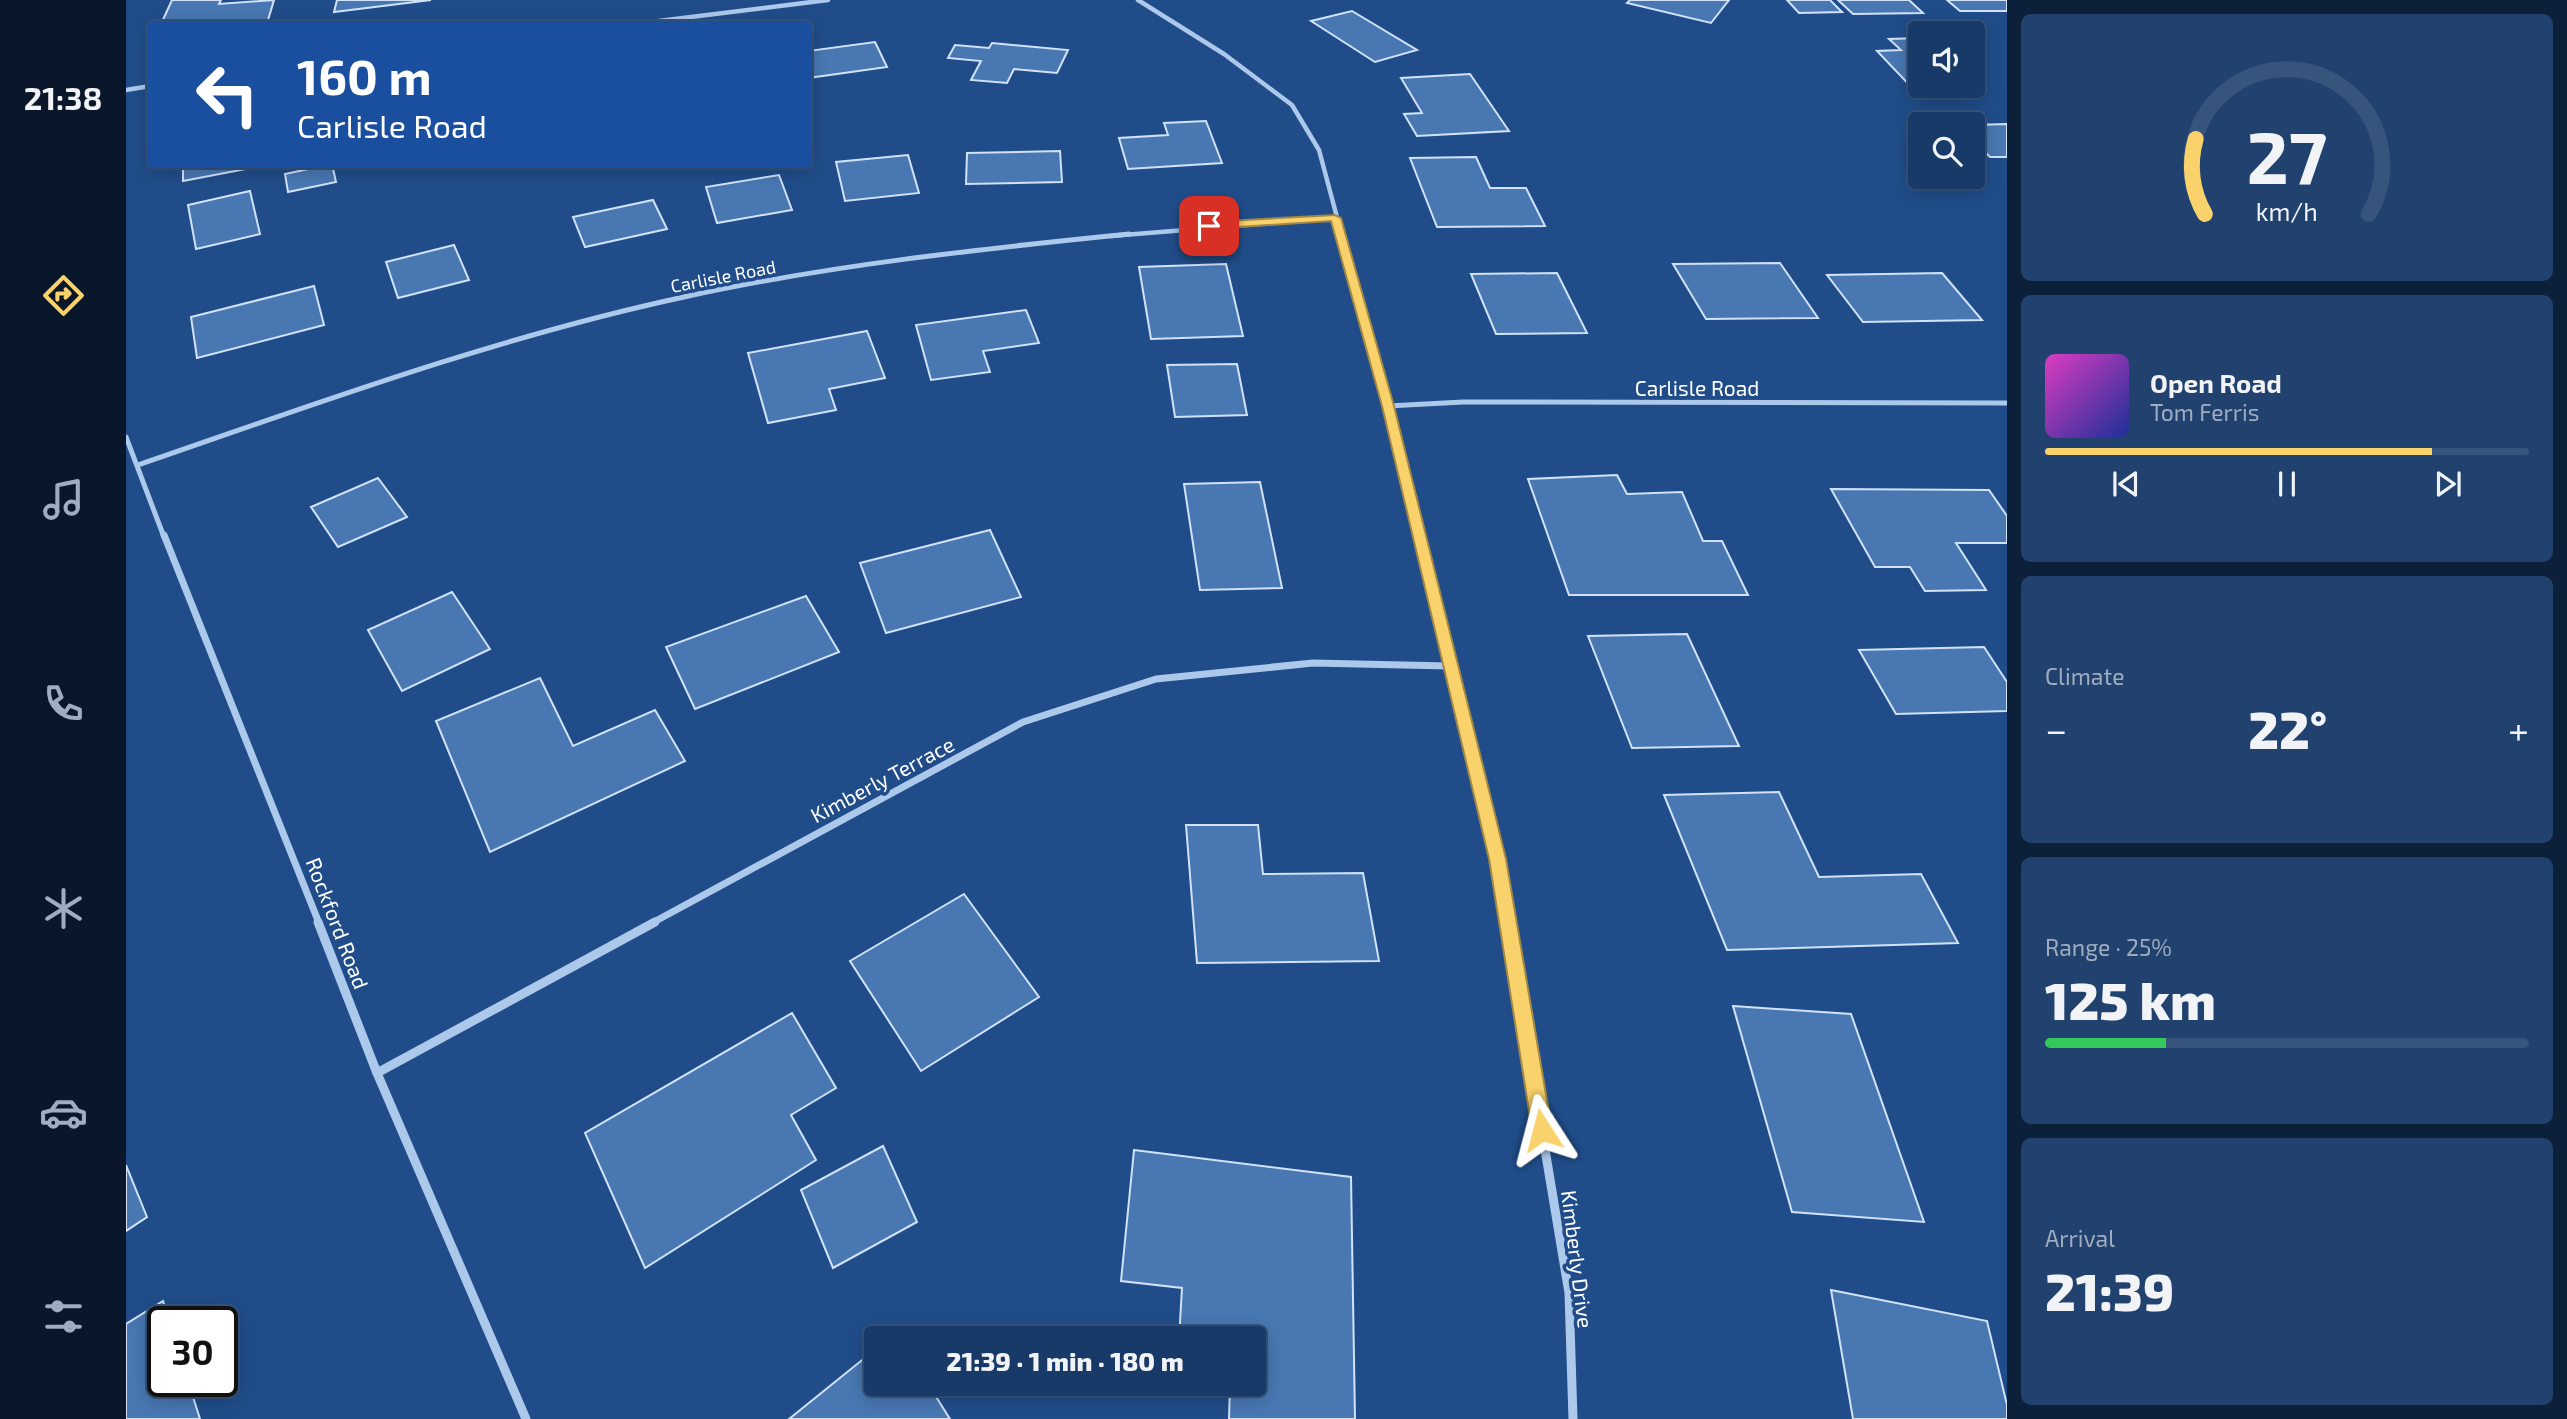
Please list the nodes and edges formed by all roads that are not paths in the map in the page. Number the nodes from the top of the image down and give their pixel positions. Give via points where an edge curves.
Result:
1 (828, 0) edge
2 (1138, 0) edge
3 (658, 21) edge
4 (147, 86) edge
5 (126, 90) edge
6 (1335, 218) junction
7 (2007, 403) edge
8 (1388, 406) junction
9 (126, 437) edge
10 (138, 465) junction
11 (1449, 666) junction
12 (377, 1073) junction
13 (526, 1419) edge
14 (1573, 1419) edge

1 - 3 street
2 - 6 street, Kimberly Drive via 1224,54 1292,106 1318,150
4 - 5 street
6 - 8 street, Kimberly Drive
6 - 10 street, Carlisle Road via 1110,234 860,265 646,305 495,346
7 - 8 street, Carlisle Road via 1463,402
8 - 11 street, Kimberly Drive
9 - 10 street, Rockford Road
10 - 12 street, Rockford Road
11 - 12 street, Kimberly Terrace via 1313,663 1156,679 1023,722
11 - 14 street, Kimberly Drive via 1497,859 1569,1293
12 - 13 street, Rockford Road

